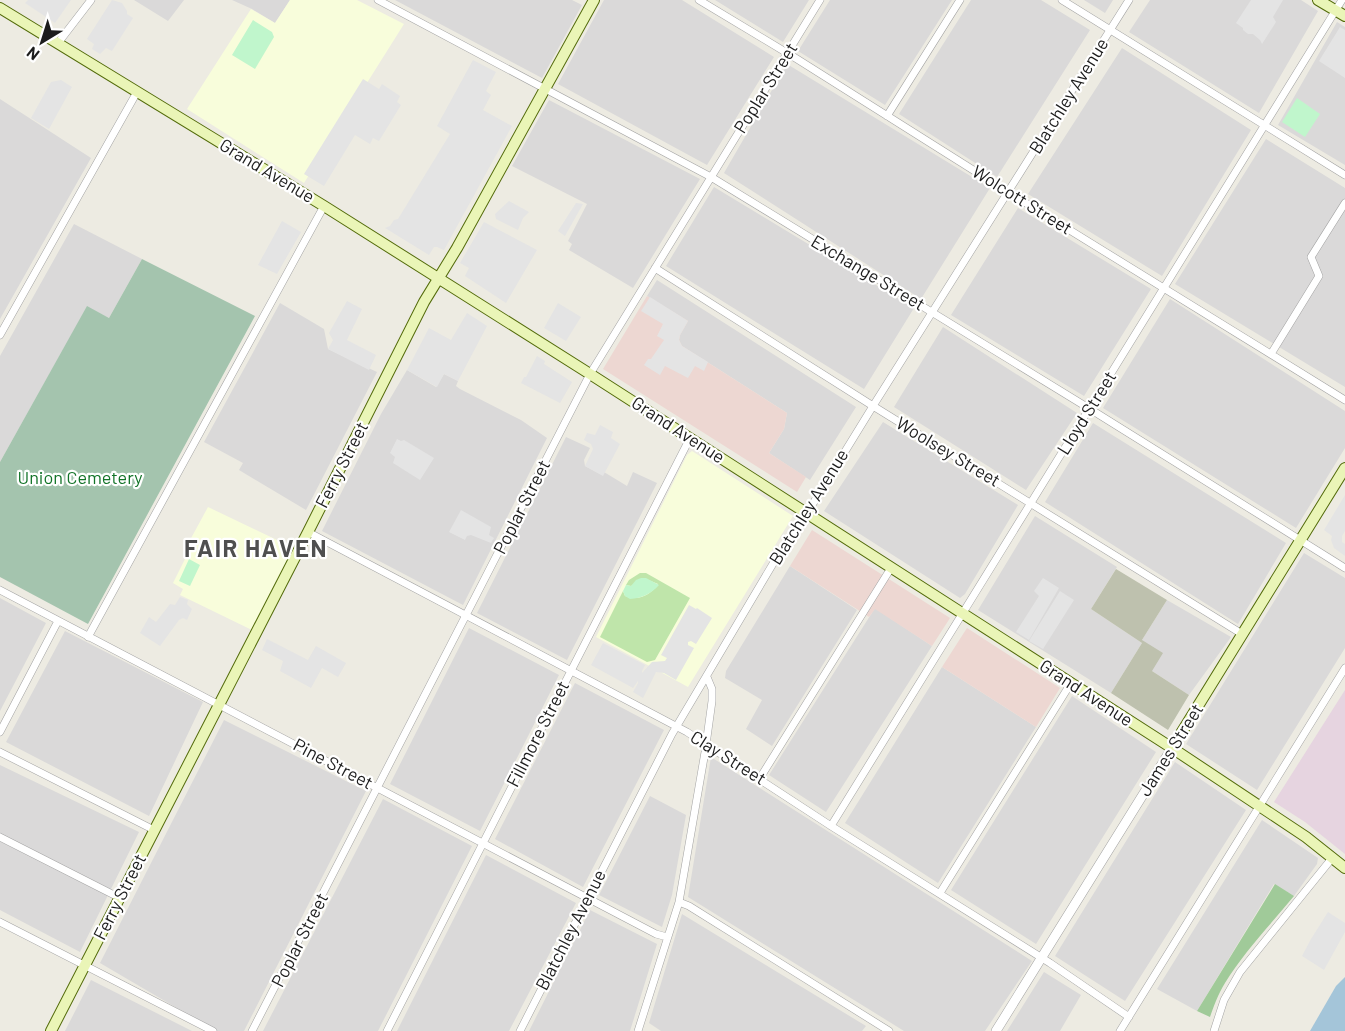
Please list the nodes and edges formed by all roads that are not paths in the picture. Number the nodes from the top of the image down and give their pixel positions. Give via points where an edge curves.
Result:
1 (91, 0) edge
2 (378, 0) edge
3 (593, 0) edge
4 (699, 0) edge
5 (820, 0) edge
6 (960, 0) edge
7 (1062, 0) edge
8 (1129, 0) edge
9 (1318, 0) edge
10 (1342, 0) edge
11 (0, 8) edge
12 (1340, 14) edge
13 (1111, 30) junction
14 (58, 43) junction
15 (787, 53) junction
16 (546, 88) junction
17 (137, 92) junction
18 (887, 116) junction
19 (1264, 125) junction
20 (1345, 175) edge
21 (711, 177) junction
22 (1008, 192) junction
23 (1345, 203) edge
24 (324, 206) junction
25 (655, 268) junction
26 (439, 278) junction
27 (1163, 288) junction
28 (933, 312) junction
29 (0, 335) edge
30 (1271, 354) junction
31 (590, 374) junction
32 (1345, 400) edge
33 (873, 406) junction
34 (1090, 409) junction
35 (690, 438) junction
36 (1345, 468) edge
37 (1031, 503) junction
38 (806, 513) junction
39 (308, 532) junction
40 (1300, 541) junction
41 (891, 568) junction
42 (1345, 568) edge
43 (0, 590) edge
44 (963, 613) junction
45 (466, 616) junction
46 (58, 621) junction
47 (1242, 634) junction
48 (88, 637) junction
49 (1345, 668) edge
50 (570, 671) junction
51 (707, 677) junction
52 (1071, 683) junction
53 (219, 704) junction
54 (676, 726) junction
55 (0, 732) edge
56 (705, 744) junction
57 (1172, 748) junction
58 (0, 752) edge
59 (760, 778) junction
60 (378, 788) junction
61 (1260, 806) junction
62 (831, 826) junction
63 (154, 830) junction
64 (0, 837) edge
65 (483, 842) junction
66 (1333, 857) junction
67 (1345, 868) edge
68 (940, 893) junction
69 (120, 898) junction
70 (588, 898) junction
71 (679, 902) junction
72 (0, 922) edge
73 (667, 937) junction
74 (1041, 958) junction
75 (85, 966) junction
76 (1129, 1017) junction
77 (640, 1030) edge
78 (51, 1031) edge
79 (213, 1031) edge
80 (252, 1031) edge
81 (387, 1031) edge
82 (520, 1031) edge
83 (889, 1031) edge
84 (996, 1031) edge
85 (1120, 1031) edge
86 (1214, 1031) edge

1 - 14 street
2 - 16 street, Exchange Street
3 - 16 main road, Ferry Street
4 - 15 street, Wolcott Street
5 - 15 street, Poplar Street
6 - 18 street
7 - 13 street
8 - 13 street, Blatchley Avenue
9 - 12 main road
10 - 12 street, Lloyd Street
11 - 14 main road, Grand Avenue
12 - 19 street, Lloyd Street
13 - 19 street
13 - 22 street, Blatchley Avenue
14 - 17 main road, Grand Avenue
15 - 18 street, Wolcott Street
15 - 21 street, Poplar Street
16 - 21 street, Exchange Street
16 - 26 main road, Ferry Street
17 - 24 main road, Grand Avenue
17 - 29 street
18 - 22 street, Wolcott Street
19 - 20 street
19 - 27 street, Lloyd Street
21 - 25 street, Poplar Street
21 - 28 street, Exchange Street
22 - 27 street, Wolcott Street
22 - 28 street, Blatchley Avenue
23 - 30 street via 1311,256 1319,276
24 - 26 main road, Grand Avenue
24 - 48 street
25 - 31 street, Poplar Street
25 - 33 street, Woolsey Street
26 - 31 main road, Grand Avenue
26 - 39 main road, Ferry Street
27 - 30 street, Wolcott Street
27 - 34 street, Lloyd Street
28 - 33 street, Blatchley Avenue
28 - 34 street, Exchange Street
30 - 32 street, Wolcott Street
31 - 35 main road, Grand Avenue
31 - 45 street, Poplar Street
33 - 37 street, Woolsey Street
33 - 38 street, Blatchley Avenue
34 - 37 street, Lloyd Street
34 - 40 street, Exchange Street
35 - 38 main road, Grand Avenue
35 - 50 street, Fillmore Street
36 - 40 main road, James Street
37 - 44 street, Lloyd Street
37 - 47 street, Woolsey Street
38 - 41 main road, Grand Avenue
38 - 51 street, Blatchley Avenue
39 - 45 street, Clay Street
39 - 53 main road, Ferry Street
40 - 42 street, Exchange Street
40 - 47 main road, James Street
41 - 44 main road, Grand Avenue
41 - 59 street
43 - 46 street, Pine Street
44 - 52 main road, Grand Avenue
44 - 62 street, Lloyd Street
45 - 50 street, Clay Street
45 - 60 street, Poplar Street
46 - 48 street, Pine Street
46 - 55 street
47 - 57 main road, James Street
48 - 53 street, Pine Street
49 - 61 street
50 - 54 street, Clay Street
50 - 65 street, Fillmore Street
51 - 54 street, Blatchley Avenue
51 - 56 street via 712,689
52 - 57 main road, Grand Avenue
52 - 68 street
53 - 60 street, Pine Street
53 - 63 main road, Ferry Street
54 - 56 street, Clay Street
54 - 70 street, Blatchley Avenue
56 - 59 street, Clay Street
56 - 71 street
57 - 61 main road, Grand Avenue
57 - 74 street, James Street
58 - 63 street
59 - 62 street, Clay Street
60 - 65 street, Pine Street
60 - 80 street, Poplar Street
61 - 66 main road, Grand Avenue
61 - 76 street
62 - 68 street, Clay Street
63 - 69 main road, Ferry Street
64 - 69 street
65 - 70 street, Pine Street
65 - 81 street, Fillmore Street
66 - 67 main road, Grand Avenue
66 - 86 street via 1240,972 1224,1000
68 - 74 street, Clay Street
69 - 75 main road, Ferry Street
70 - 73 street, Pine Street
70 - 82 street, Blatchley Avenue
71 - 73 street
71 - 83 street via 875,1027
72 - 75 street
73 - 77 street
74 - 76 street, Clay Street
74 - 84 street, James Street
75 - 78 main road, Ferry Street
75 - 79 street
76 - 85 street

